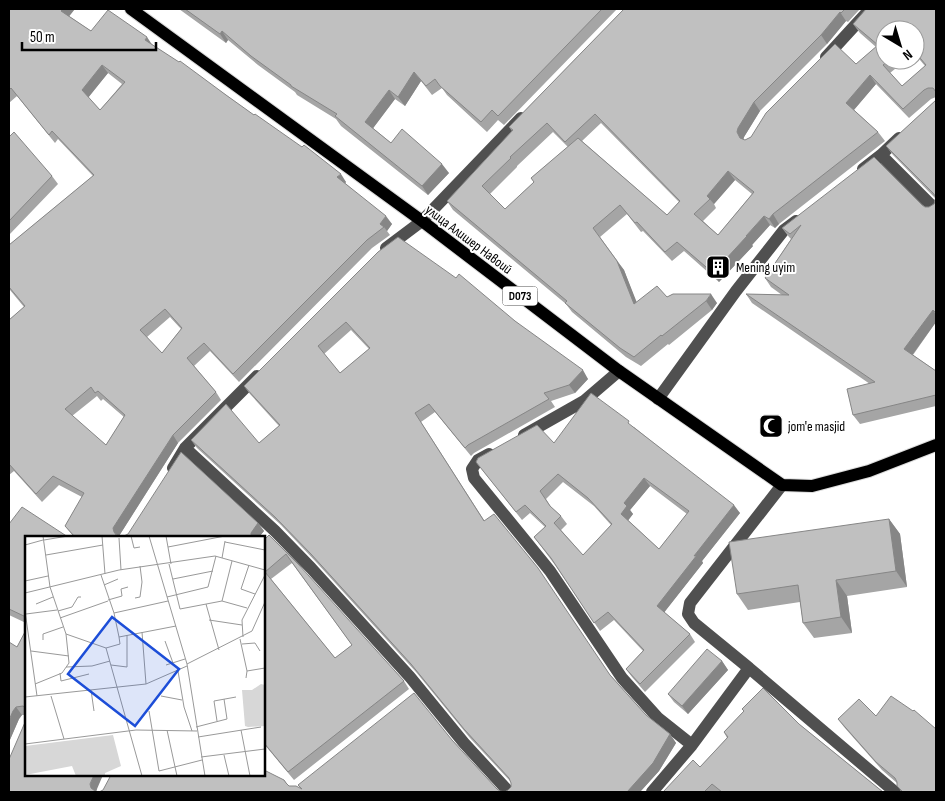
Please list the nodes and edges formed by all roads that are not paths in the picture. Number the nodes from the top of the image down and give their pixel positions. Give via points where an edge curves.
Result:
1 (131, 9) edge
2 (870, 9) edge
3 (820, 62) edge
4 (530, 109) edge
5 (909, 130) edge
6 (881, 155) junction
7 (851, 178) edge
8 (934, 208) edge
9 (807, 213) edge
10 (422, 221) junction
11 (378, 254) edge
12 (268, 365) edge
13 (619, 372) junction
14 (658, 399) junction
15 (936, 445) edge
16 (185, 448) junction
17 (164, 481) edge
18 (782, 485) junction
19 (749, 668) junction
20 (692, 745) junction
21 (509, 792) edge
22 (652, 792) edge
23 (895, 792) edge

1 - 10 main road, улица Алишер Навоий / D073
2 - 3 street
4 - 10 street
5 - 6 street
6 - 7 street
6 - 8 street
9 - 14 street via 784,230
10 - 11 street
10 - 13 main road, улица Алишер Навоий / D073
12 - 16 street
13 - 14 main road, улица Алишер Навоий / D073
13 - 20 street via 584,401 478,460 472,469 474,478 550,571 622,678 658,718
14 - 18 main road, улица Алишер Навоий / D073
15 - 18 main road via 869,471 812,486
16 - 17 street
16 - 21 street via 311,568 418,693
18 - 19 street via 690,603 688,614 694,623
19 - 20 street
19 - 23 street
20 - 22 street

